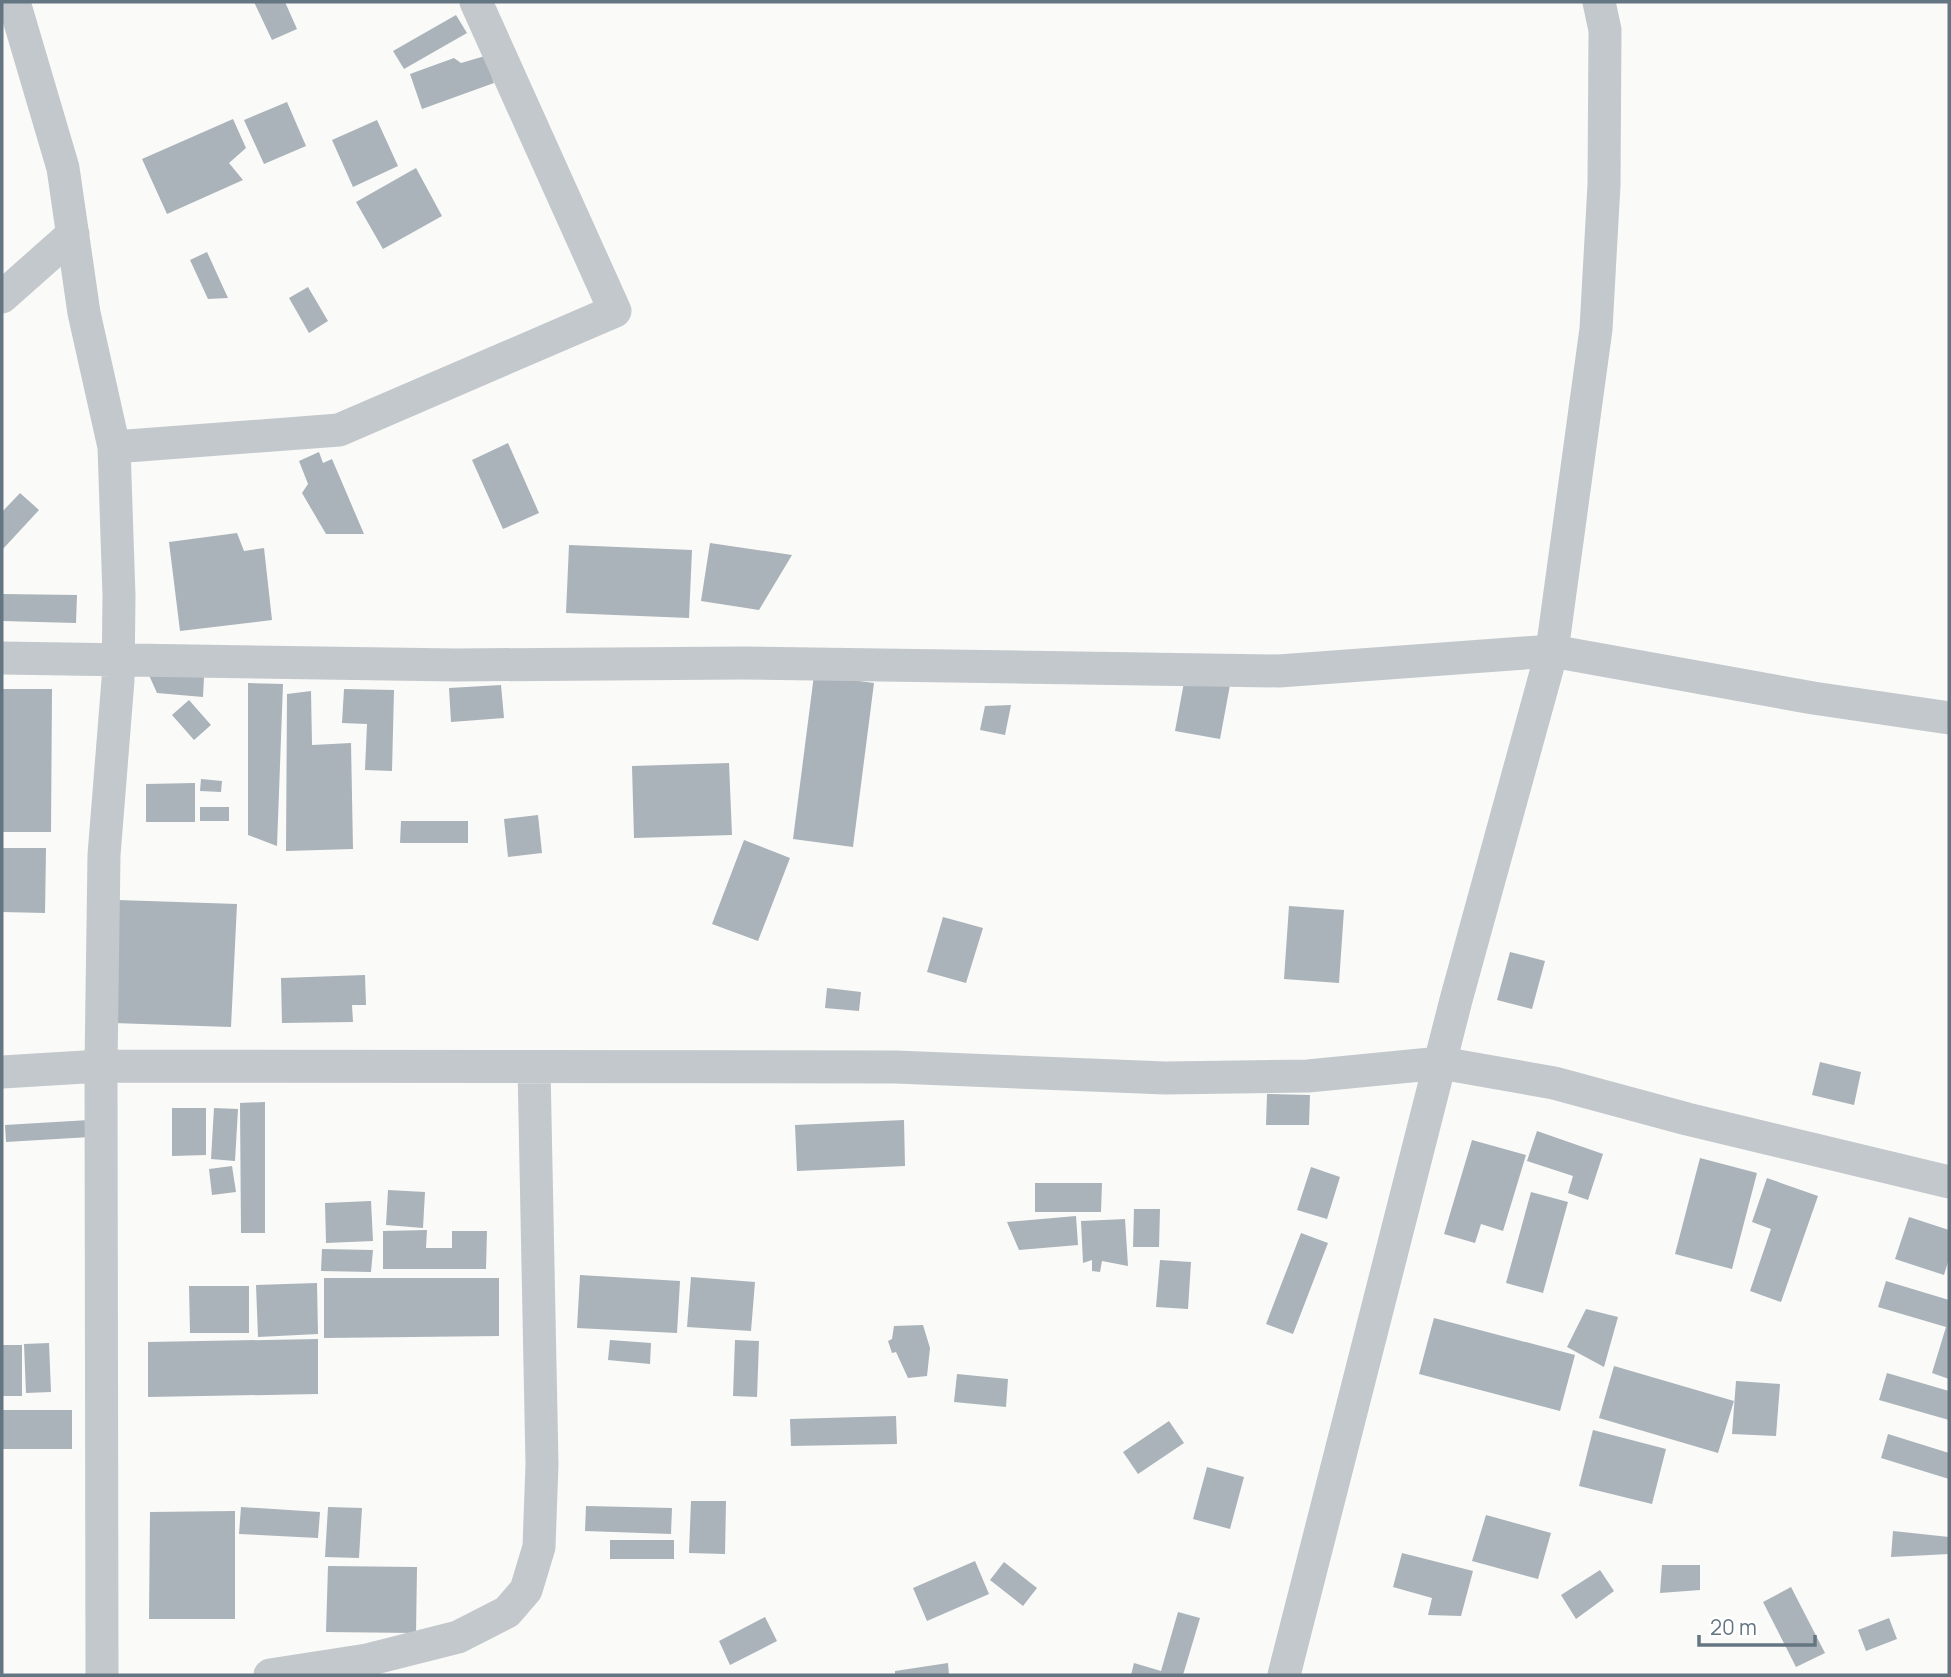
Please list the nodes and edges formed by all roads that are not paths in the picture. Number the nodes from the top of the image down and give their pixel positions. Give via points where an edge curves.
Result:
1 (14, 2) edge
2 (476, 2) edge
3 (1599, 2) edge
4 (73, 234) junction
5 (2, 298) edge
6 (114, 447) junction
7 (1552, 651) junction
8 (2, 658) edge
9 (118, 659) junction
10 (1949, 718) edge
11 (1441, 1063) junction
12 (101, 1066) junction
13 (534, 1067) junction
14 (2, 1072) edge
15 (1949, 1182) edge
16 (102, 1675) edge
17 (270, 1675) edge
18 (1284, 1675) edge

1 - 4 street via 63,168
2 - 6 street via 615,312 339,430
3 - 7 street via 1605,30 1604,186 1596,329
4 - 5 street
4 - 6 street via 84,313
6 - 9 street
7 - 9 street via 1279,671
7 - 10 street
7 - 11 street
8 - 9 street
9 - 12 street via 104,855
11 - 13 street via 1308,1076 1165,1078 896,1067
11 - 15 street via 1554,1083
11 - 18 street
12 - 13 street
12 - 14 street
12 - 16 street
13 - 17 street via 542,1464 539,1547 526,1590 507,1612 458,1637 367,1660

